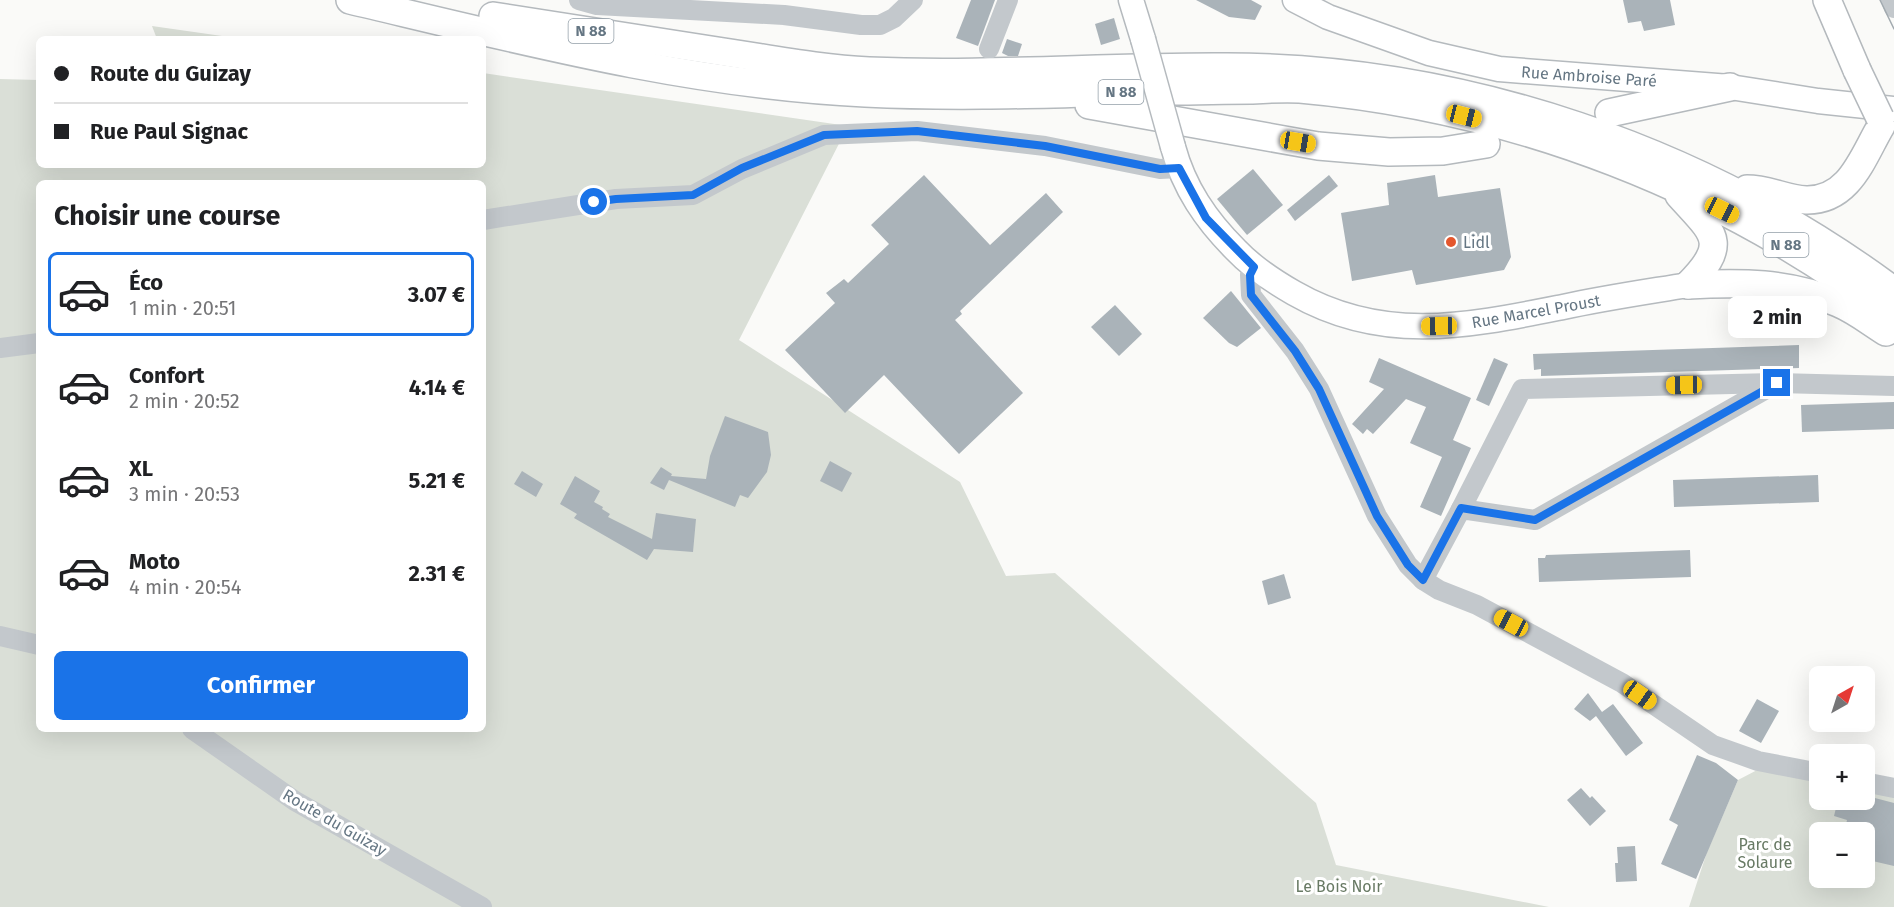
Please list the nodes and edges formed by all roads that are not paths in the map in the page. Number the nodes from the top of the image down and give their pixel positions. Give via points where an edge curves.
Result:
1 (350, 0) edge
2 (418, 0) edge
3 (513, 0) edge
4 (579, 0) edge
5 (913, 0) edge
6 (1008, 0) edge
7 (1131, 0) edge
8 (1295, 0) edge
9 (1827, 0) edge
10 (1891, 0) edge
11 (1894, 8) edge
12 (989, 49) dead end
13 (764, 58) junction
14 (1730, 87) junction
15 (1035, 94) junction
16 (1609, 113) dead end
17 (1887, 123) edge
18 (1486, 144) dead end
19 (1176, 158) junction
20 (1671, 185) junction
21 (1729, 189) junction
22 (486, 220) edge
23 (1254, 267) junction
24 (1688, 285) junction
25 (1894, 291) edge
26 (1894, 319) edge
27 (1894, 336) edge
28 (36, 343) edge
29 (0, 348) edge
30 (1777, 383) junction
31 (1894, 386) edge
32 (1461, 508) junction
33 (1423, 580) junction
34 (0, 636) edge
35 (36, 644) edge
36 (196, 732) edge
37 (1809, 771) edge
38 (1875, 784) edge
39 (1894, 788) edge
40 (482, 907) edge

1 - 15 highway, N 88 via 642,66 741,82 864,93
2 - 13 highway, N 88 via 485,15
3 - 13 highway
4 - 5 street via 597,5 783,15 861,26 880,25 894,18
6 - 12 street
7 - 19 main road, Rue Marcel Proust, bridge
8 - 14 main road, Rue Ambroise Paré via 1328,17 1429,53 1499,69
9 - 17 highway, bridge via 1857,70
10 - 11 street
13 - 21 highway, N 88 via 875,71 970,74 1227,67 1375,78 1547,117 1643,150
14 - 16 highway
14 - 17 main road, Rue Ambroise Paré via 1818,101
15 - 18 highway via 1318,146 1389,152 1443,151
15 - 20 highway, N 88 via 1298,88 1413,105 1543,136
17 - 21 highway via 1855,174 1825,196 1807,200 1763,189
19 - 22 street via 1160,169 1045,146 917,131 824,135 742,168 693,195 616,199
19 - 23 main road, Rue Marcel Proust via 1206,218
20 - 24 highway via 1711,229 1714,241 1705,268
20 - 26 highway, N 88 via 1757,227 1819,265
21 - 25 highway, N 88 via 1814,237
23 - 24 main road, Rue Marcel Proust via 1313,304 1373,324 1406,327 1479,322
23 - 33 street via 1250,275 1251,295 1319,389 1377,516 1408,565
24 - 27 highway via 1741,282 1809,293 1839,303
28 - 29 street
30 - 31 street
30 - 32 street via 1535,520
30 - 32 street via 1522,388
32 - 33 street
33 - 37 street via 1622,683 1713,746 1758,762
34 - 35 street
36 - 40 street, Route du Guizay via 295,801
38 - 39 street

